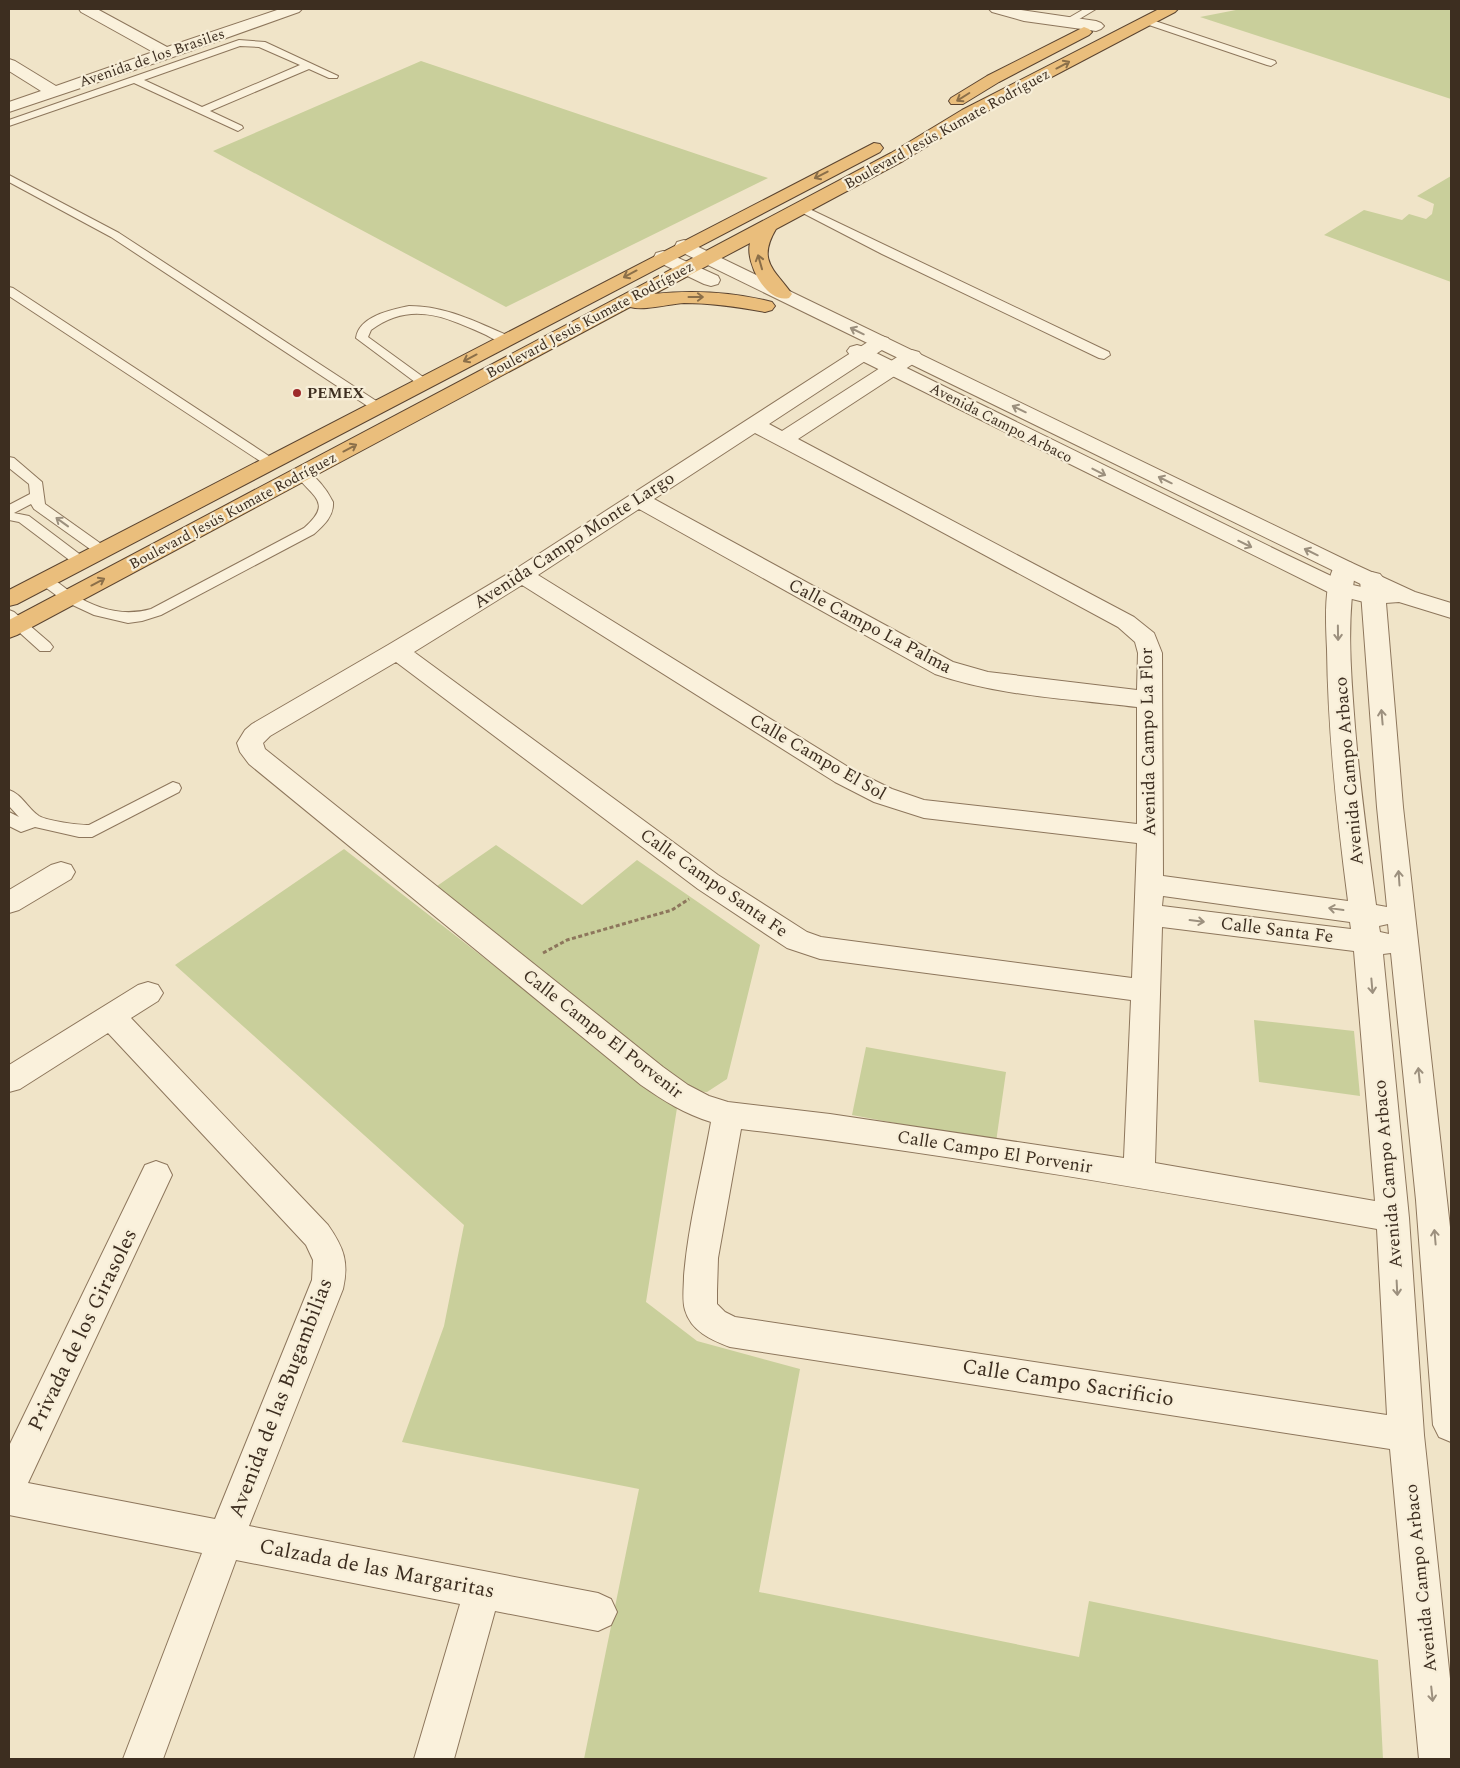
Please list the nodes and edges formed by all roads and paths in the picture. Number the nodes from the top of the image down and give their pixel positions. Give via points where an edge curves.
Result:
1 (86, 9) edge
2 (247, 9) edge
3 (294, 9) edge
4 (996, 9) edge
5 (1170, 9) edge
6 (1100, 17) edge
7 (267, 19) junction
8 (1146, 22) junction
9 (167, 54) junction
10 (1271, 63) dead end
11 (9, 64) edge
12 (309, 65) junction
13 (333, 76) dead end
14 (134, 79) junction
15 (993, 79) junction
16 (1017, 88) junction
17 (55, 92) junction
18 (9, 107) edge
19 (203, 110) junction
20 (9, 123) edge
21 (238, 128) dead end
22 (9, 178) edge
23 (801, 208) junction
24 (769, 225) junction
25 (684, 246) junction
26 (663, 256) junction
27 (707, 258) junction
28 (687, 269) junction
29 (9, 291) edge
30 (782, 294) junction
31 (765, 306) junction
32 (614, 308) junction
33 (505, 339) junction
34 (872, 348) junction
35 (1104, 355) dead end
36 (912, 356) junction
37 (892, 369) junction
38 (424, 382) junction
39 (377, 406) junction
40 (753, 424) junction
41 (783, 439) junction
42 (9, 462) edge
43 (271, 462) junction
44 (302, 474) junction
45 (37, 496) junction
46 (638, 499) junction
47 (9, 510) edge
48 (9, 516) edge
49 (102, 551) junction
50 (81, 562) junction
51 (522, 575) junction
52 (44, 581) junction
53 (1357, 583) junction
54 (69, 598) junction
55 (9, 600) edge
56 (1451, 611) edge
57 (12, 623) edge
58 (45, 647) dead end
59 (397, 651) junction
60 (1149, 700) junction
61 (261, 730) joint
62 (173, 788) dead end
63 (9, 796) edge
64 (9, 818) edge
65 (34, 821) junction
66 (1151, 835) junction
67 (61, 872) dead end
68 (708, 882) junction
69 (1149, 884) junction
70 (9, 903) edge
71 (1149, 915) junction
72 (1402, 919) junction
73 (1366, 927) junction
74 (1405, 948) junction
75 (516, 967) junction
76 (1145, 991) junction
77 (148, 993) dead end
78 (111, 1016) junction
79 (9, 1080) edge
80 (728, 1115) junction
81 (1139, 1174) junction
82 (156, 1175) dead end
83 (1393, 1218) junction
84 (1451, 1425) edge
85 (1406, 1435) junction
86 (9, 1484) edge
87 (9, 1497) edge
88 (226, 1538) junction
89 (482, 1591) junction
90 (598, 1612) dead end
91 (143, 1759) edge
92 (434, 1759) edge
93 (1439, 1759) edge

1 - 9 street
2 - 7 street
3 - 7 street, Avenida de los Brasiles
4 - 6 street via 1068,22
5 - 8 highway, Boulevard Jesús Kumate Rodríguez
6 - 15 highway, Boulevard Jesús Kumate Rodríguez
7 - 9 street, Avenida de los Brasiles
8 - 10 lane
16 -> 8 highway, Boulevard Jesús Kumate Rodríguez
9 - 17 street, Avenida de los Brasiles
11 - 17 street
12 - 13 lane
12 - 14 lane via 261,44 245,42
12 - 19 lane
14 - 19 lane
14 - 20 lane
15 - 16 highway
15 -> 25 highway, Boulevard Jesús Kumate Rodríguez via 917,126
16 - 23 highway, Boulevard Jesús Kumate Rodríguez
17 - 18 street, Avenida de los Brasiles
19 - 21 lane
22 - 39 lane via 166,266
23 - 24 highway, Boulevard Jesús Kumate Rodríguez
23 - 35 lane
24 - 27 highway, Boulevard Jesús Kumate Rodríguez
30 -> 24 highway via 767,278 758,255 759,243
25 - 26 highway, Boulevard Jesús Kumate Rodríguez
25 - 27 street, Avenida Campo Arbaco
26 - 28 street, Avenida Campo Arbaco
26 -> 33 highway, Boulevard Jesús Kumate Rodríguez
27 - 28 highway, Boulevard Jesús Kumate Rodríguez
27 - 30 street, Avenida Campo Arbaco
28 - 31 street, Avenida Campo Arbaco
28 - 32 highway, Boulevard Jesús Kumate Rodríguez
29 - 43 lane
34 -> 30 street, Avenida Campo Arbaco
32 -> 31 highway via 659,299 701,296
31 - 34 street, Avenida Campo Arbaco
44 -> 32 highway, Boulevard Jesús Kumate Rodríguez
33 -> 38 highway, Boulevard Jesús Kumate Rodríguez
33 - 38 lane via 460,319 424,309 397,310 366,328 362,338
34 - 36 street, Avenida Campo Arbaco
34 - 37 street, Avenida Campo Arbaco
34 - 40 street, Avenida Campo Monte Largo
36 - 37 street
53 -> 36 street, Avenida Campo Arbaco
37 - 41 street
37 -> 53 street, Avenida Campo Arbaco via 1158,502
38 - 39 highway, Boulevard Jesús Kumate Rodríguez
39 - 43 highway, Boulevard Jesús Kumate Rodríguez
40 - 41 street, Avenida Campo La Flor
40 - 46 street, Avenida Campo Monte Largo
41 - 60 street, Avenida Campo La Flor via 1000,553 1134,628 1146,639 1150,653
42 - 45 lane via 35,482
43 - 49 highway, Boulevard Jesús Kumate Rodríguez
54 -> 44 highway, Boulevard Jesús Kumate Rodríguez
44 - 54 lane via 328,506 326,515 309,531 156,612 142,616 112,616
45 - 47 lane
49 -> 45 lane via 39,506
46 - 51 street, Avenida Campo Monte Largo
46 - 60 street, Calle Campo La Palma via 944,668 988,680
48 - 50 lane via 24,519
49 - 50 highway, Boulevard Jesús Kumate Rodríguez
50 - 52 highway, Boulevard Jesús Kumate Rodríguez
51 - 59 street, Avenida Campo Monte Largo
51 - 66 street, Calle Campo El Sol via 844,776 898,803 924,809
52 - 54 lane
52 - 55 highway, Boulevard Jesús Kumate Rodríguez
53 - 56 street
72 -> 53 street via 1390,807
53 -> 73 street, Avenida Campo Arbaco via 1338,619 1340,696
54 - 57 highway, Boulevard Jesús Kumate Rodríguez
57 - 58 lane
59 - 61 street, Avenida Campo Monte Largo
59 - 68 street, Calle Campo Santa Fe
60 - 66 street, Avenida Campo La Flor
61 - 75 street, Calle Campo El Porvenir via 250,743 258,758
62 - 65 lane via 92,831
63 - 65 lane
64 - 65 lane via 21,826
66 - 69 street, Avenida Campo La Flor
67 - 70 street
68 - 75 path via 672,910 567,940
68 - 76 street, Calle Campo Santa Fe via 779,930 820,948
69 - 71 street, Avenida Campo La Flor
73 -> 69 street, Calle Santa Fe
71 -> 73 street, Calle Santa Fe
71 - 76 street, Avenida Campo La Flor
72 - 73 street, Calle Santa Fe
72 - 74 street
73 - 74 street, Calle Santa Fe
73 -> 83 street, Avenida Campo Arbaco
84 -> 74 street via 1432,1200
75 - 80 street, Calle Campo El Porvenir via 677,1094
76 - 81 street, Avenida Campo La Flor
77 - 78 street
78 - 79 street
78 - 88 street, Avenida de las Bugambilias via 317,1235 328,1250 332,1267
80 - 81 street, Calle Campo El Porvenir via 830,1127
80 - 85 street, Calle Campo Sacrificio via 702,1258 700,1291 701,1309 712,1323 730,1332
81 - 83 street, Calle Campo El Porvenir
82 - 86 street, Privada de los Girasoles
83 -> 85 street, Avenida Campo Arbaco
85 -> 93 street, Avenida Campo Arbaco
87 - 88 street, Calzada de las Margaritas
88 - 89 street, Calzada de las Margaritas
88 - 91 street, Avenida de las Bugambilias
89 - 90 street, Calzada de las Margaritas
89 - 92 street

